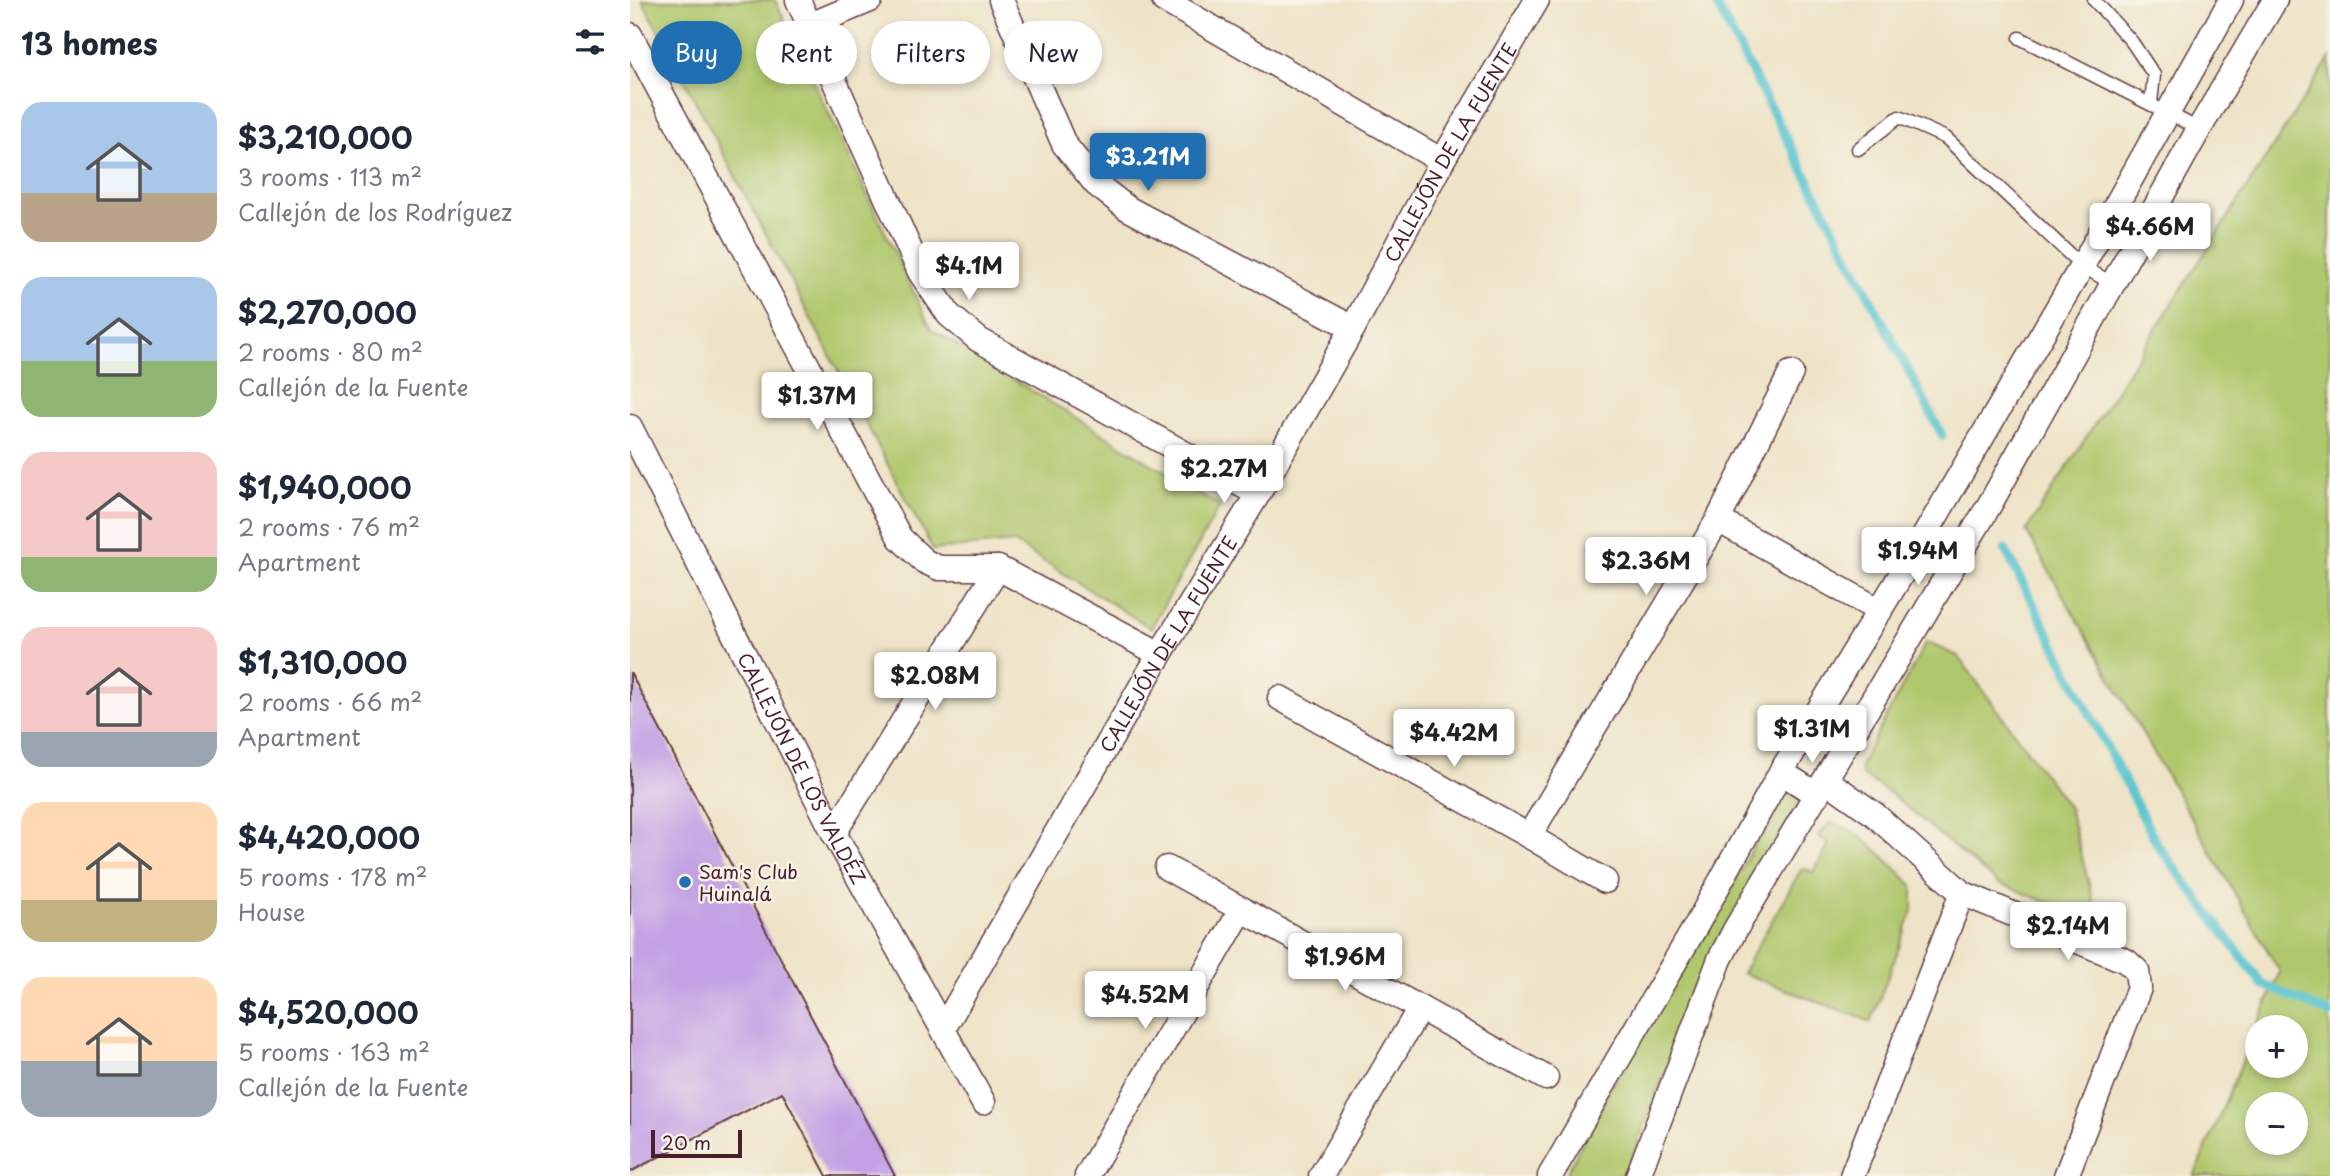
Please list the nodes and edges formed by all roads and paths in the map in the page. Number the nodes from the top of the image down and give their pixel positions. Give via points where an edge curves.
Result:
1 (798, 0) edge
2 (870, 0) edge
3 (1001, 0) edge
4 (1164, 0) edge
5 (1537, 0) edge
6 (2094, 0) edge
7 (2231, 0) edge
8 (2275, 0) edge
9 (806, 21) edge
10 (820, 21) edge
11 (630, 35) edge
12 (2020, 38) dead end
13 (834, 84) edge
14 (2159, 107) junction
15 (2199, 129) junction
16 (1858, 149) dead end
17 (1442, 161) junction
18 (2082, 266) junction
19 (2113, 284) junction
20 (1353, 328) junction
21 (1791, 373) dead end
22 (630, 427) edge
23 (1258, 494) junction
24 (1718, 520) junction
25 (1912, 557) junction
26 (998, 568) junction
27 (1947, 578) junction
28 (1880, 611) junction
29 (1160, 654) junction
30 (1280, 698) dead end
31 (1781, 772) junction
32 (1822, 788) junction
33 (834, 833) junction
34 (1530, 836) junction
35 (1167, 868) dead end
36 (1605, 881) dead end
37 (1962, 893) junction
38 (1242, 909) junction
39 (1420, 1008) junction
40 (943, 1029) junction
41 (1546, 1078) dead end
42 (983, 1102) dead end
43 (1087, 1176) edge
44 (1321, 1176) edge
45 (1550, 1176) edge
46 (1639, 1176) edge
47 (1852, 1176) edge
48 (2066, 1176) edge

1 - 9 street
2 - 10 street
3 - 20 street via 1064,144 1096,184 1127,208
4 - 17 street
5 - 17 street, CALLEJÓN DE LA FUENTE
6 - 14 lane via 2154,75
7 - 14 street
8 - 15 street
11 - 26 street via 901,538 918,556 939,568
12 - 14 lane
13 - 23 street via 920,272 948,315 979,340
14 - 15 lane
14 - 18 street
15 - 19 street
16 - 18 lane via 1899,117 1946,138
17 - 20 street, CALLEJÓN DE LA FUENTE
18 - 19 lane
18 - 25 street
19 - 27 street
20 - 23 street, CALLEJÓN DE LA FUENTE
21 - 24 street
22 - 33 street, CALLEJÓN DE LOS VALDÉZ
23 - 29 street, CALLEJÓN DE LA FUENTE
24 - 28 street
24 - 34 street
25 - 27 street
25 - 28 street
26 - 29 street
26 - 33 street
27 - 32 street
28 - 31 street
29 - 40 street, CALLEJÓN DE LA FUENTE
30 - 34 street
31 - 32 street
31 - 45 street
32 - 37 street via 1874,814
32 - 46 street via 1720,959
33 - 40 street, CALLEJÓN DE LOS VALDÉZ
34 - 36 street
35 - 38 street
37 - 47 street
37 - 48 street via 2126,961 2137,971 2139,988
38 - 39 street
38 - 43 street
39 - 41 street
39 - 44 street
40 - 42 street, CALLEJÓN DE LOS VALDÉZ

